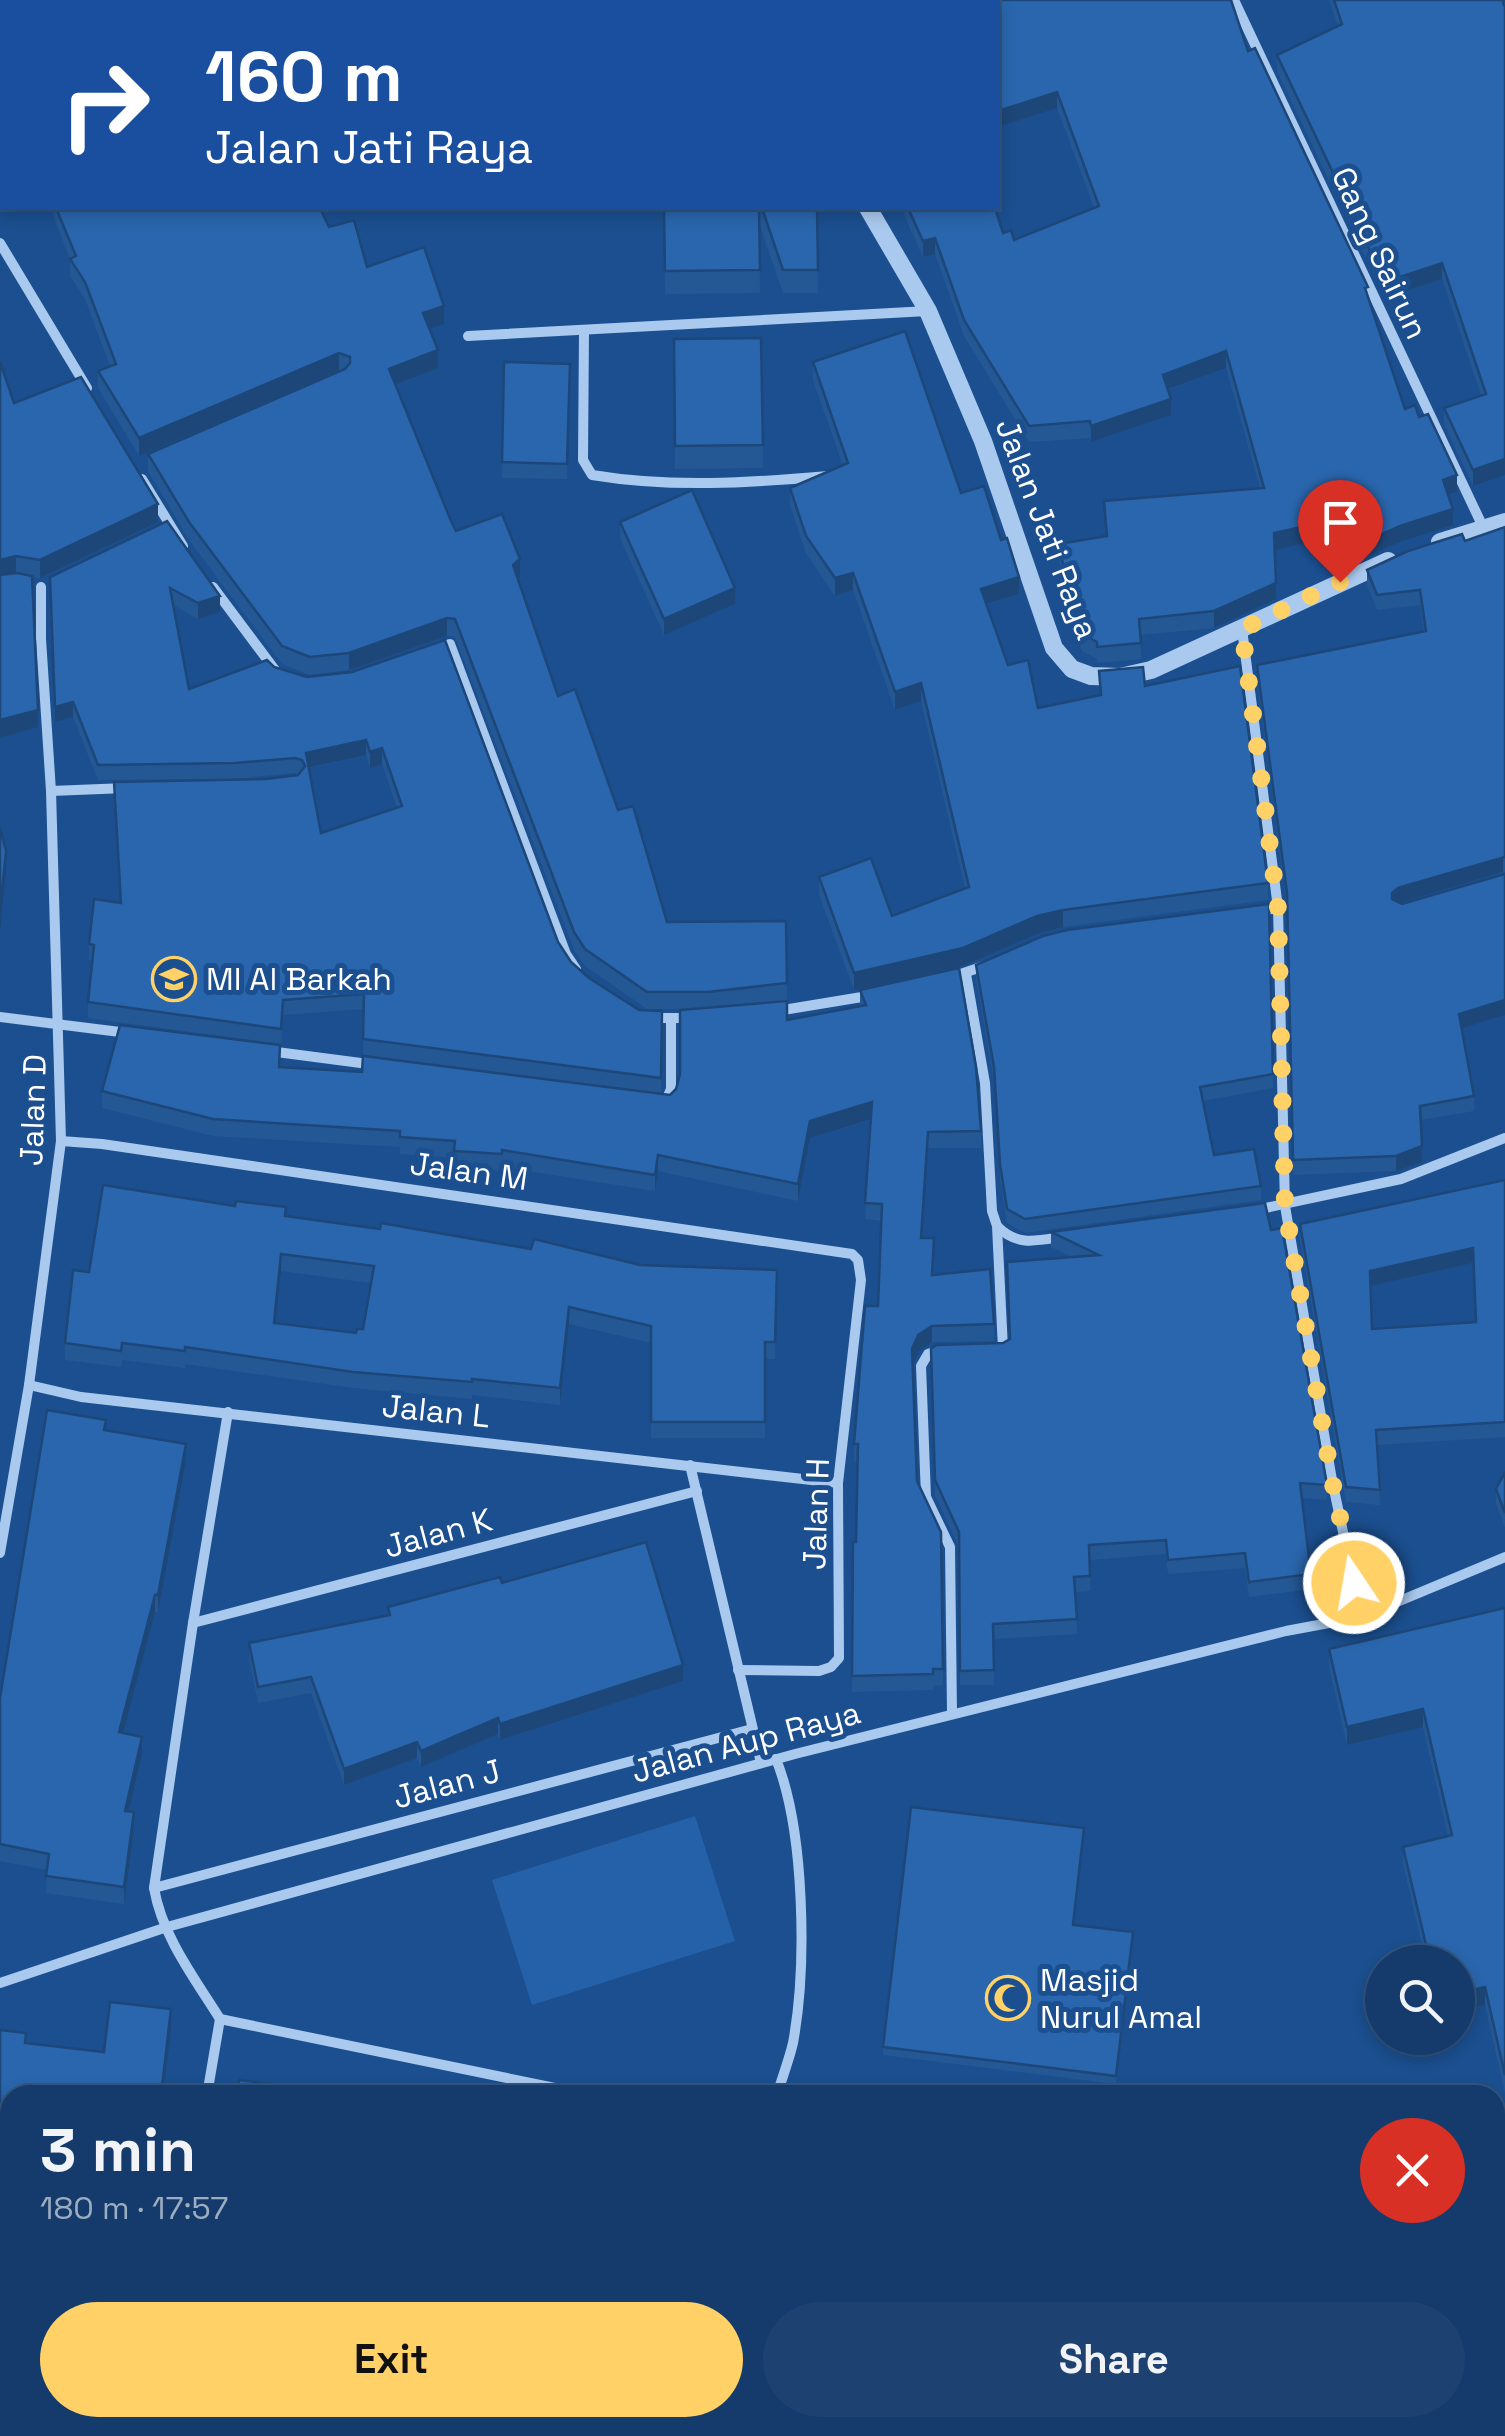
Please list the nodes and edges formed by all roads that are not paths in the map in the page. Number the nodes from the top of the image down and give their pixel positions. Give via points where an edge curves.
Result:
1 (1234, 0) edge
2 (869, 210) edge
3 (0, 242) edge
4 (928, 311) junction
5 (584, 330) junction
6 (468, 336) dead end
7 (94, 399) edge
8 (134, 468) edge
9 (837, 475) edge
10 (1505, 522) edge
11 (172, 524) junction
12 (1483, 527) junction
13 (156, 532) edge
14 (192, 559) edge
15 (203, 574) edge
16 (58, 580) edge
17 (1242, 629) junction
18 (417, 656) edge
19 (293, 679) edge
20 (137, 788) edge
21 (51, 791) junction
22 (1278, 908) junction
23 (1240, 913) edge
24 (996, 960) edge
25 (966, 974) junction
26 (586, 980) edge
27 (931, 982) edge
28 (895, 990) edge
29 (767, 1012) edge
30 (0, 1017) edge
31 (644, 1018) edge
32 (671, 1018) junction
33 (708, 1018) edge
34 (60, 1024) junction
35 (138, 1034) edge
36 (256, 1049) edge
37 (393, 1067) edge
38 (648, 1101) edge
39 (1505, 1138) edge
40 (61, 1141) junction
41 (1285, 1206) junction
42 (1248, 1212) edge
43 (997, 1226) junction
44 (1080, 1235) edge
45 (860, 1267) joint
46 (958, 1350) edge
47 (988, 1350) edge
48 (29, 1385) junction
49 (228, 1412) junction
50 (690, 1465) junction
51 (838, 1483) junction
52 (697, 1491) junction
53 (0, 1553) edge
54 (1505, 1557) edge
55 (1361, 1617) junction
56 (192, 1622) junction
57 (738, 1670) junction
58 (952, 1714) junction
59 (752, 1729) junction
60 (776, 1760) junction
61 (761, 1763) junction
62 (154, 1891) junction
63 (166, 1927) junction
64 (0, 1982) edge
65 (220, 2019) junction
66 (209, 2085) edge
67 (540, 2085) edge
68 (781, 2085) edge

1 - 12 street, Gang Sairun
2 - 4 street, Jalan Jati Raya
3 - 7 street
4 - 5 street
4 - 17 street, Jalan Jati Raya via 1061,659 1091,676 1120,677
5 - 6 street
5 - 9 street via 584,460 592,474 712,483
8 - 11 street
10 - 12 street, Jalan Jati Raya
11 - 13 street
11 - 14 street
12 - 17 street, Jalan Jati Raya
15 - 19 street via 277,674
16 - 21 street, Jalan D via 36,586
17 - 22 street
18 - 26 street via 450,644 566,954
20 - 21 street
21 - 34 street, Jalan D
22 - 23 street
22 - 41 street
24 - 25 street
25 - 27 street
25 - 43 street via 985,1083
28 - 29 street
30 - 34 street
31 - 32 street
32 - 33 street
32 - 38 street via 668,1103
34 - 35 street
34 - 40 street, Jalan D
36 - 37 street
39 - 41 street via 1401,1179
40 - 45 street, Jalan M via 846,1250
40 - 48 street, Jalan D
41 - 42 street
41 - 55 street
43 - 44 street via 1024,1242
43 - 47 street via 1003,1349
45 - 51 street, Jalan H
46 - 58 street via 928,1354 921,1366 926,1497 950,1547
48 - 49 street, Jalan L via 80,1397
48 - 53 street, Jalan D
49 - 50 street, Jalan L
49 - 56 street
50 - 51 street, Jalan L
50 - 52 street
51 - 57 street, Jalan H via 839,1658 819,1671
52 - 56 street, Jalan K
52 - 57 street
54 - 55 street, Jalan Aup Raya
55 - 58 street, Jalan Aup Raya
56 - 62 street
57 - 59 street
58 - 60 street, Jalan Aup Raya
59 - 61 street
59 - 62 street, Jalan J
60 - 61 street, Jalan Aup Raya
60 - 68 street via 786,1782 798,1872 801,1972
61 - 63 street, Jalan Aup Raya
62 - 63 street
63 - 64 street, Jalan Aup Raya
63 - 65 street
65 - 66 street
65 - 67 street

